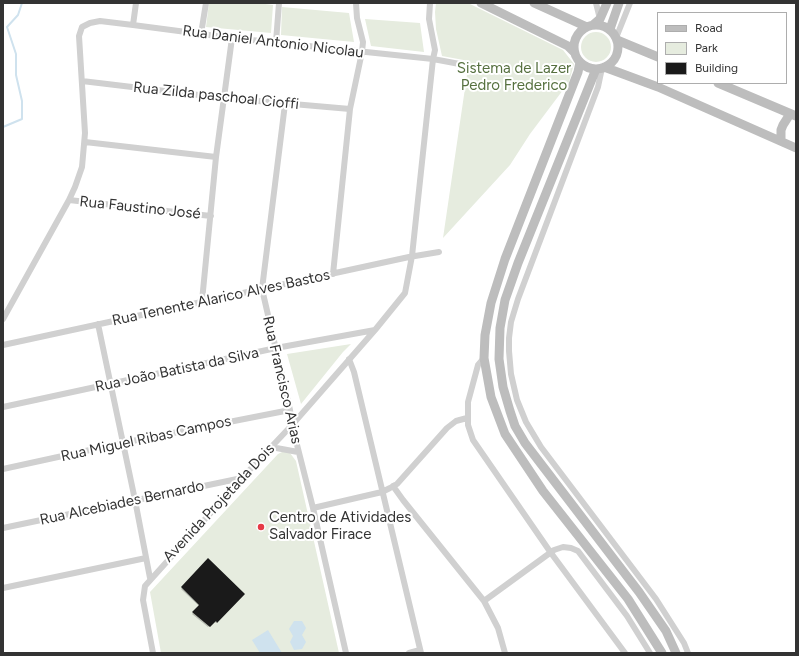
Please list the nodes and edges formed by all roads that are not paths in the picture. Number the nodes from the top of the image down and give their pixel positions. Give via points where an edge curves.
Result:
1 (136, 3) edge
2 (206, 3) edge
3 (279, 3) edge
4 (356, 3) edge
5 (430, 3) edge
6 (481, 3) edge
7 (534, 3) edge
8 (596, 3) edge
9 (606, 3) edge
10 (619, 3) edge
11 (630, 3) edge
12 (593, 24) junction
13 (133, 25) junction
14 (610, 29) junction
15 (201, 34) junction
16 (232, 38) junction
17 (617, 39) junction
18 (276, 42) junction
19 (362, 52) junction
20 (574, 52) junction
21 (657, 57) edge
22 (433, 59) junction
23 (580, 62) junction
24 (466, 65) dead end
25 (600, 68) junction
26 (82, 81) junction
27 (720, 84) edge
28 (659, 85) edge
29 (224, 98) junction
30 (286, 104) junction
31 (350, 109) junction
32 (793, 115) edge
33 (781, 141) junction
34 (85, 142) junction
35 (796, 148) edge
36 (216, 157) junction
37 (69, 200) junction
38 (211, 216) junction
39 (439, 252) dead end
40 (412, 256) junction
41 (333, 274) junction
42 (262, 289) junction
43 (202, 301) junction
44 (3, 319) edge
45 (98, 324) junction
46 (375, 330) junction
47 (3, 345) edge
48 (276, 348) junction
49 (484, 358) junction
50 (349, 359) junction
51 (110, 384) junction
52 (3, 407) edge
53 (290, 410) junction
54 (467, 418) junction
55 (292, 425) junction
56 (122, 443) junction
57 (271, 447) junction
58 (298, 452) junction
59 (3, 469) edge
60 (242, 478) junction
61 (393, 486) junction
62 (382, 492) junction
63 (135, 500) junction
64 (313, 508) junction
65 (3, 528) edge
66 (584, 544) junction
67 (551, 553) junction
68 (146, 558) junction
69 (595, 573) junction
70 (150, 578) junction
71 (3, 588) edge
72 (484, 602) junction
73 (627, 616) junction
74 (646, 627) junction
75 (420, 651) edge
76 (153, 653) edge
77 (346, 653) edge
78 (409, 653) edge
79 (505, 653) edge
80 (625, 653) edge
81 (650, 653) edge
82 (662, 653) edge
83 (676, 653) edge
84 (688, 653) edge

1 - 13 street
2 - 15 street
3 - 18 street
4 - 19 street via 363,42
5 - 22 street, Avenida Projetada Dois via 429,19 436,50
6 - 20 main road via 568,46
7 - 12 main road
8 - 12 street
9 - 12 main road
10 - 14 main road
11 - 17 street
12 - 14 main road
12 - 20 main road via 577,35 574,40
13 - 15 street, Rua Daniel Antonio Nicolau
13 - 26 street, Rua Daniel Antonio Nicolau via 100,21 82,27 79,36
14 - 17 main road
15 - 16 street, Rua Daniel Antonio Nicolau
16 - 18 street, Rua Daniel Antonio Nicolau
16 - 29 street
17 - 21 main road
17 - 25 main road via 615,58
18 - 19 street, Rua Daniel Antonio Nicolau
19 - 22 street, Rua Daniel Antonio Nicolau
19 - 31 street
20 - 23 main road
22 - 24 street, Rua Daniel Antonio Nicolau
22 - 40 street, Avenida Projetada Dois
23 - 25 main road via 590,68
23 - 49 main road via 505,259 491,303
25 - 28 main road
25 - 83 main road via 505,300 500,328 499,359 510,411 525,443 639,592 666,631
25 - 84 street via 598,87 514,314 509,338 511,374 526,422 541,448 656,599
26 - 29 street, Rua Zilda paschoal Cioffi
26 - 34 street
27 - 32 main road
28 - 33 main road
29 - 30 street, Rua Zilda paschoal Cioffi
29 - 36 street
30 - 31 street, Rua Zilda paschoal Cioffi
30 - 42 street, Rua Francisco Arias
31 - 41 street
32 - 33 main road via 783,125
33 - 35 main road
34 - 36 street
34 - 37 street via 82,167
36 - 38 street
37 - 38 street, Rua Faustino José
37 - 44 street
38 - 43 street
39 - 40 street, Rua Tenente Alarico Alves Bastos
40 - 41 street, Rua Tenente Alarico Alves Bastos
40 - 46 street, Avenida Projetada Dois via 405,293
41 - 42 street, Rua Tenente Alarico Alves Bastos
42 - 43 street, Rua Tenente Alarico Alves Bastos
42 - 48 street, Rua Francisco Arias
43 - 45 street, Rua Tenente Alarico Alves Bastos
45 - 47 street, Rua Tenente Alarico Alves Bastos
45 - 51 street
46 - 48 street, Rua João Batista da Silva
46 - 50 street, Avenida Projetada Dois
48 - 51 street, Rua João Batista da Silva
48 - 53 street, Rua Francisco Arias
49 - 54 street via 478,365 468,402
49 - 66 main road via 491,397 505,434 543,491
50 - 55 street, Avenida Projetada Dois
50 - 62 street
51 - 52 street, Rua João Batista da Silva
51 - 56 street
53 - 55 street, Rua Francisco Arias
53 - 56 street, Rua Miguel Ribas Campos
54 - 61 street via 447,428
54 - 67 street via 477,448
55 - 57 street, Avenida Projetada Dois
55 - 58 street, Rua Francisco Arias
56 - 59 street, Rua Miguel Ribas Campos
56 - 63 street
57 - 58 street
57 - 60 street, Avenida Projetada Dois
58 - 64 street, Rua Francisco Arias
60 - 63 street, Rua Alcebiades Bernardo
60 - 70 street, Avenida Projetada Dois
61 - 62 street
61 - 72 street
62 - 64 street
62 - 75 street
63 - 65 street, Rua Alcebiades Bernardo
63 - 68 street
64 - 77 street, Rua Francisco Arias
66 - 69 street
66 - 74 main road via 628,599
67 - 69 street via 563,547 575,549
67 - 72 street
67 - 80 street
68 - 70 street
68 - 71 street
69 - 73 street
70 - 76 street via 145,586 143,600
72 - 79 street via 498,628
73 - 74 street
73 - 81 street
74 - 82 main road
75 - 78 street

